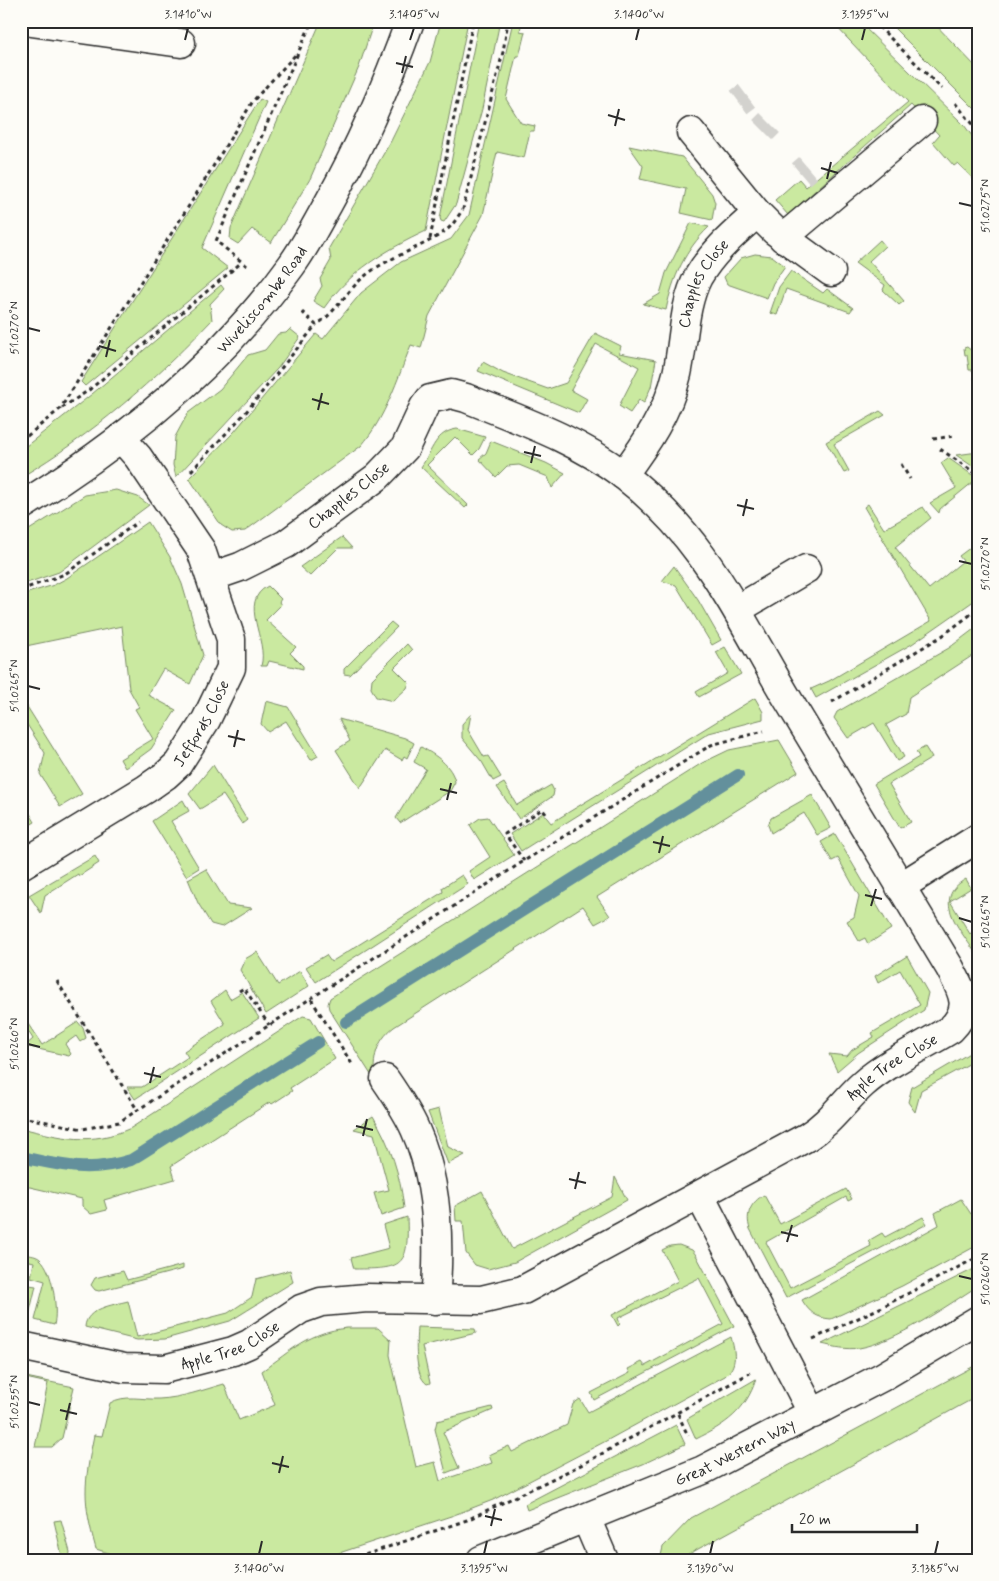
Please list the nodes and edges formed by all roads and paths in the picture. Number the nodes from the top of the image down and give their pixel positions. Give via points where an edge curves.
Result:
1 (24, 21) edge
2 (410, 21) edge
3 (473, 21) edge
4 (873, 21) edge
5 (181, 43) dead end
6 (299, 50) dead end
7 (947, 94) dead end
8 (952, 100) dead end
9 (922, 121) dead end
10 (978, 130) edge
11 (690, 132) dead end
12 (757, 213) junction
13 (783, 238) junction
14 (430, 239) dead end
15 (242, 262) dead end
16 (831, 272) dead end
17 (316, 325) dead end
18 (60, 409) junction
19 (954, 436) dead end
20 (121, 438) junction
21 (933, 439) dead end
22 (21, 441) edge
23 (940, 449) dead end
24 (901, 464) dead end
25 (623, 475) junction
26 (978, 475) edge
27 (910, 479) dead end
28 (168, 499) junction
29 (21, 506) edge
30 (806, 569) dead end
31 (211, 578) junction
32 (21, 590) edge
33 (738, 609) junction
34 (978, 609) edge
35 (796, 712) junction
36 (547, 815) dead end
37 (978, 838) edge
38 (524, 861) junction
39 (21, 865) edge
40 (900, 887) junction
41 (57, 981) dead end
42 (239, 991) dead end
43 (311, 999) junction
44 (269, 1025) junction
45 (385, 1079) joint
46 (138, 1111) junction
47 (21, 1117) edge
48 (700, 1196) junction
49 (978, 1257) edge
50 (435, 1300) junction
51 (978, 1320) edge
52 (21, 1346) edge
53 (783, 1354) junction
54 (813, 1414) junction
55 (586, 1518) junction
56 (350, 1560) edge
57 (481, 1560) edge
58 (604, 1560) edge

1 - 5 street
2 - 20 street, Wiveliscombe Road via 358,151 292,266 238,331 191,380
3 - 14 path
4 - 7 path
6 - 18 path via 253,101
8 - 10 path
9 - 13 street
11 - 12 street
12 - 13 street
12 - 25 street, Chapples Close via 718,248 697,279 688,309 677,373 665,410
13 - 16 street
15 - 18 path via 90,390
17 - 28 path via 282,370
18 - 22 path
19 - 21 path
20 - 28 street, Jeffords Close
20 - 29 street, Wiveliscombe Road
23 - 26 path
24 - 27 path
25 - 31 street, Chapples Close via 557,435 466,398 451,394 439,396 424,406 405,448 377,477 286,544
25 - 33 street, Chapples Close via 682,529
28 - 31 street, Jeffords Close via 201,550
28 - 32 path via 65,574
30 - 33 street
31 - 39 street, Jeffords Close via 231,640 231,668 184,756 146,790
33 - 35 street, Chapples Close
34 - 35 path via 942,636 825,706
35 - 38 path via 786,726 711,745
35 - 40 street, Apple Tree Close
36 - 38 path via 542,809 505,834
37 - 40 street
38 - 43 path
40 - 48 street, Apple Tree Close via 964,994 960,1020 951,1030 878,1072 820,1129
41 - 46 path
42 - 44 path via 244,988
43 - 44 path
43 - 45 path via 367,1087
44 - 46 path
45 - 50 street via 415,1128 428,1166 435,1214
46 - 47 path via 108,1126 83,1128
48 - 50 street, Apple Tree Close via 523,1290 481,1300
48 - 53 street
49 - 53 path
50 - 52 street, Apple Tree Close via 366,1298 321,1302 300,1309 249,1344 233,1351 164,1369 124,1368
51 - 54 street, Great Western Way
53 - 54 street
53 - 56 path via 678,1414 519,1496 467,1520
54 - 55 street, Great Western Way via 703,1470
55 - 57 street, Great Western Way
55 - 58 street

